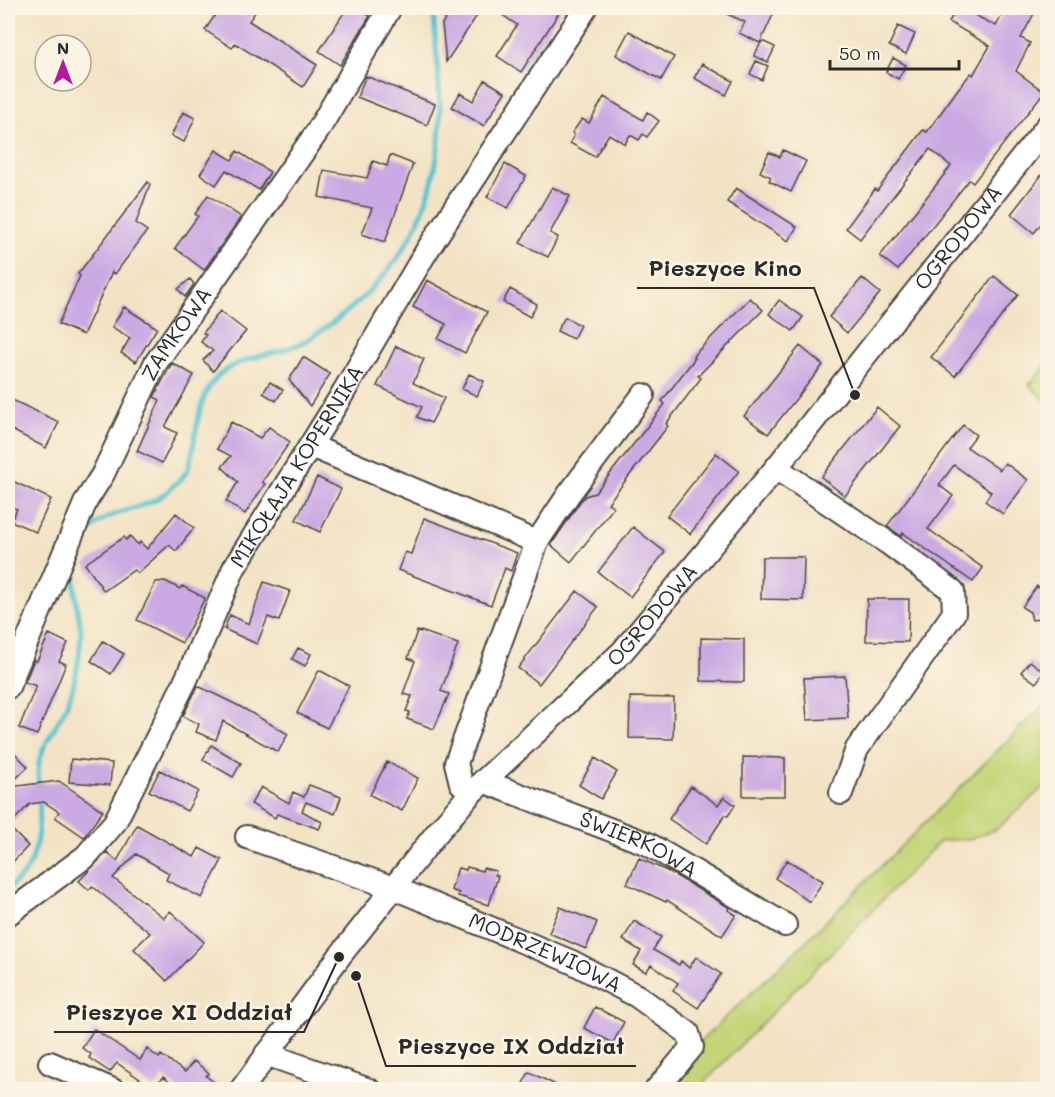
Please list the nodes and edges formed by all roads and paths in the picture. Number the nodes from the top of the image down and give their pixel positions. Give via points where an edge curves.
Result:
1 (390, 8) edge
2 (586, 8) edge
3 (1047, 125) edge
4 (643, 395) dead end
5 (310, 446) junction
6 (776, 468) junction
7 (537, 542) junction
8 (8, 687) edge
9 (477, 787) junction
10 (841, 794) dead end
11 (247, 837) dead end
12 (394, 888) junction
13 (8, 914) edge
14 (784, 925) dead end
15 (266, 1054) junction
16 (50, 1063) dead end
17 (113, 1089) edge
18 (242, 1089) edge
19 (369, 1089) edge
20 (656, 1089) edge

1 - 8 street, ZAMKOWA via 317,132 155,364 103,474 86,501
2 - 5 street, MIKOŁAJA KOPERNIKA via 426,252
3 - 6 street, OGRODOWA
4 - 7 street
5 - 7 street
5 - 13 street, MIKOŁAJA KOPERNIKA via 234,568 186,680 115,822 86,856
6 - 9 street, OGRODOWA via 622,652
6 - 10 street via 953,591 954,613 857,749
7 - 9 street via 456,763 461,783
9 - 12 street, OGRODOWA
9 - 14 street, ŚWIERKOWA via 648,843
11 - 12 street, MODRZEWIOWA
12 - 15 street, OGRODOWA
12 - 20 street, MODRZEWIOWA via 572,962 638,996 688,1033 692,1047
15 - 18 street, OGRODOWA
15 - 19 street
16 - 17 street

